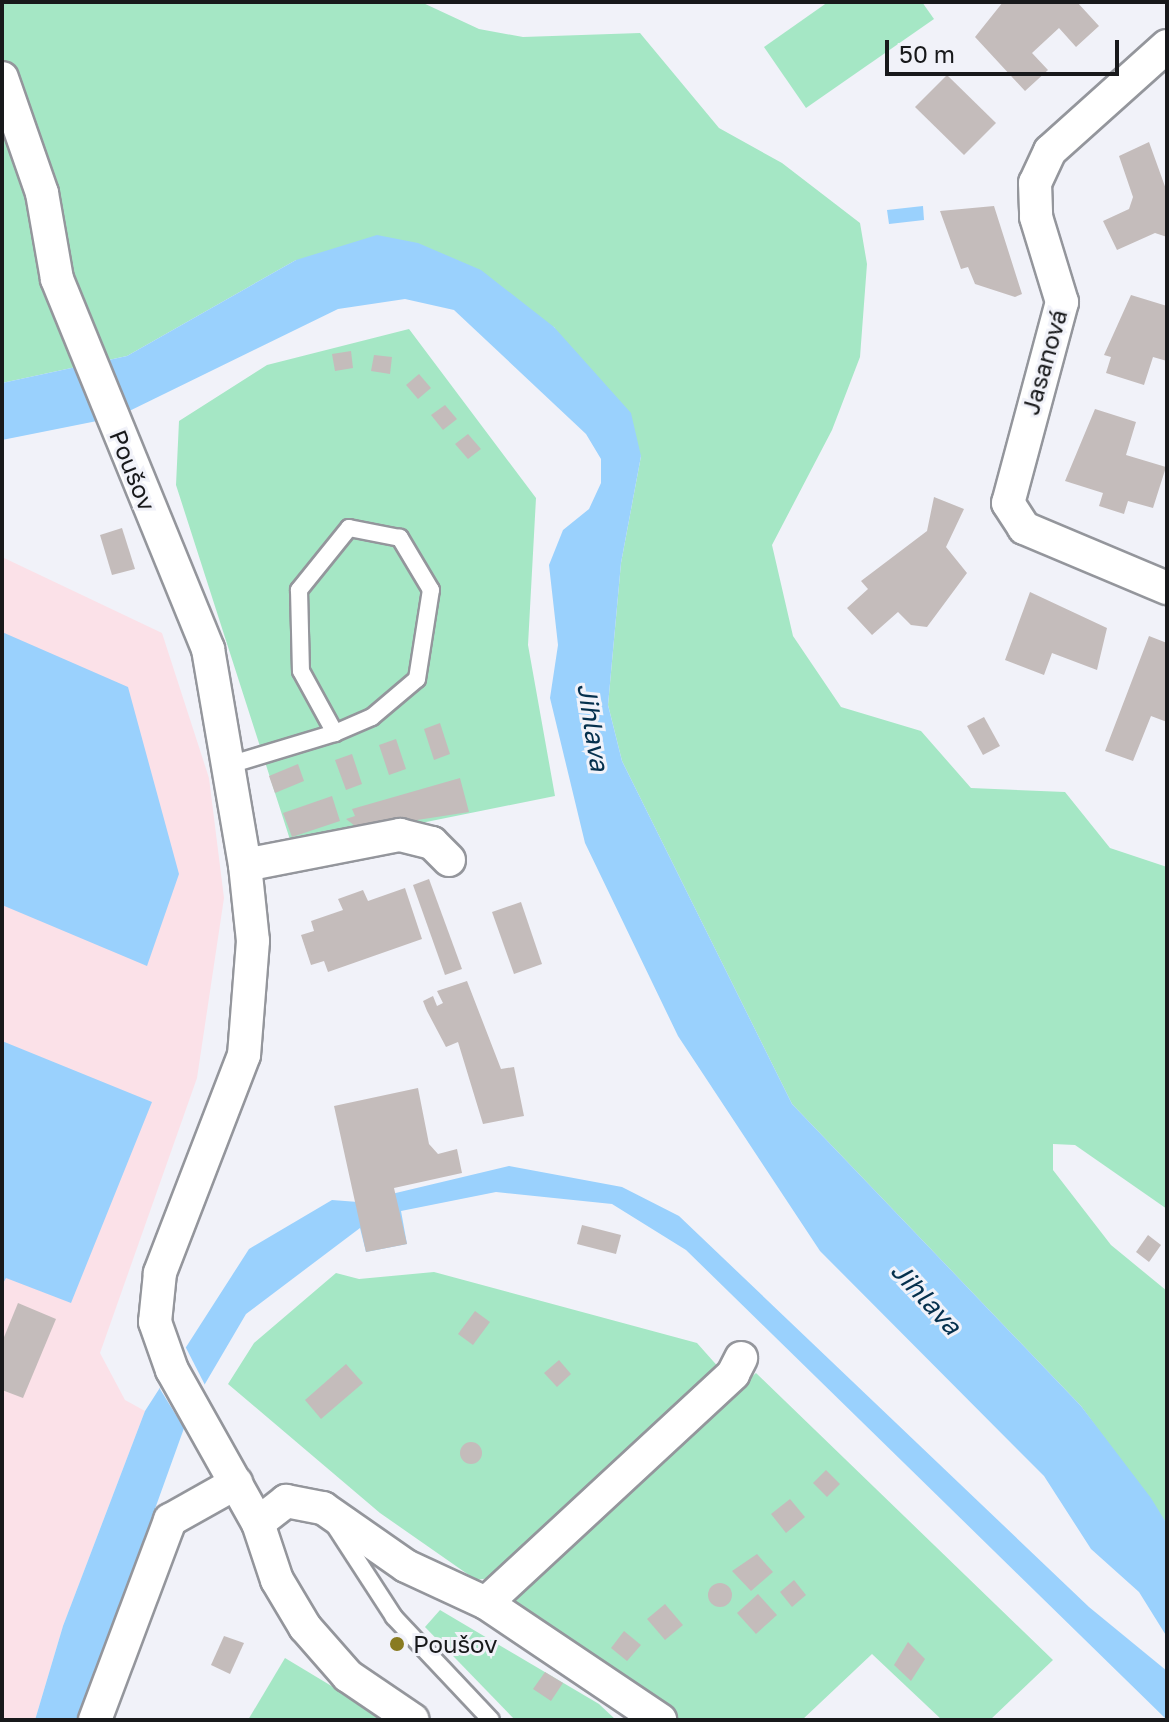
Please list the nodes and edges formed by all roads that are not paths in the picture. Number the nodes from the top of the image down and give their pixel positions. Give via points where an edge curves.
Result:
1 (1167, 46) edge
2 (2, 78) edge
3 (1167, 588) edge
4 (335, 733) junction
5 (229, 765) junction
6 (449, 860) dead end
7 (245, 865) junction
8 (741, 1358) dead end
9 (236, 1483) junction
10 (323, 1508) junction
11 (258, 1523) junction
12 (486, 1603) junction
13 (95, 1720) edge
14 (413, 1720) edge
15 (491, 1720) edge
16 (660, 1720) edge

1 - 3 street, Jasanová via 1050,151 1035,183 1036,217 1062,302 1008,503 1024,528
2 - 5 street, Poušov via 42,193 70,315 208,649
4 - 4 lane via 372,717 417,679 431,590 400,538 349,528 299,590 301,671
4 - 5 lane
5 - 7 street, Poušov
6 - 7 street via 432,843 400,835
7 - 9 street, Poušov via 253,941 244,1055 160,1273 155,1307 161,1346
8 - 12 street via 733,1374
9 - 11 street, Poušov
9 - 13 street via 170,1520
10 - 11 street via 286,1501
10 - 12 street via 406,1566
10 - 15 lane via 394,1617
11 - 14 street, Poušov via 277,1580 305,1627 348,1676
12 - 16 street

